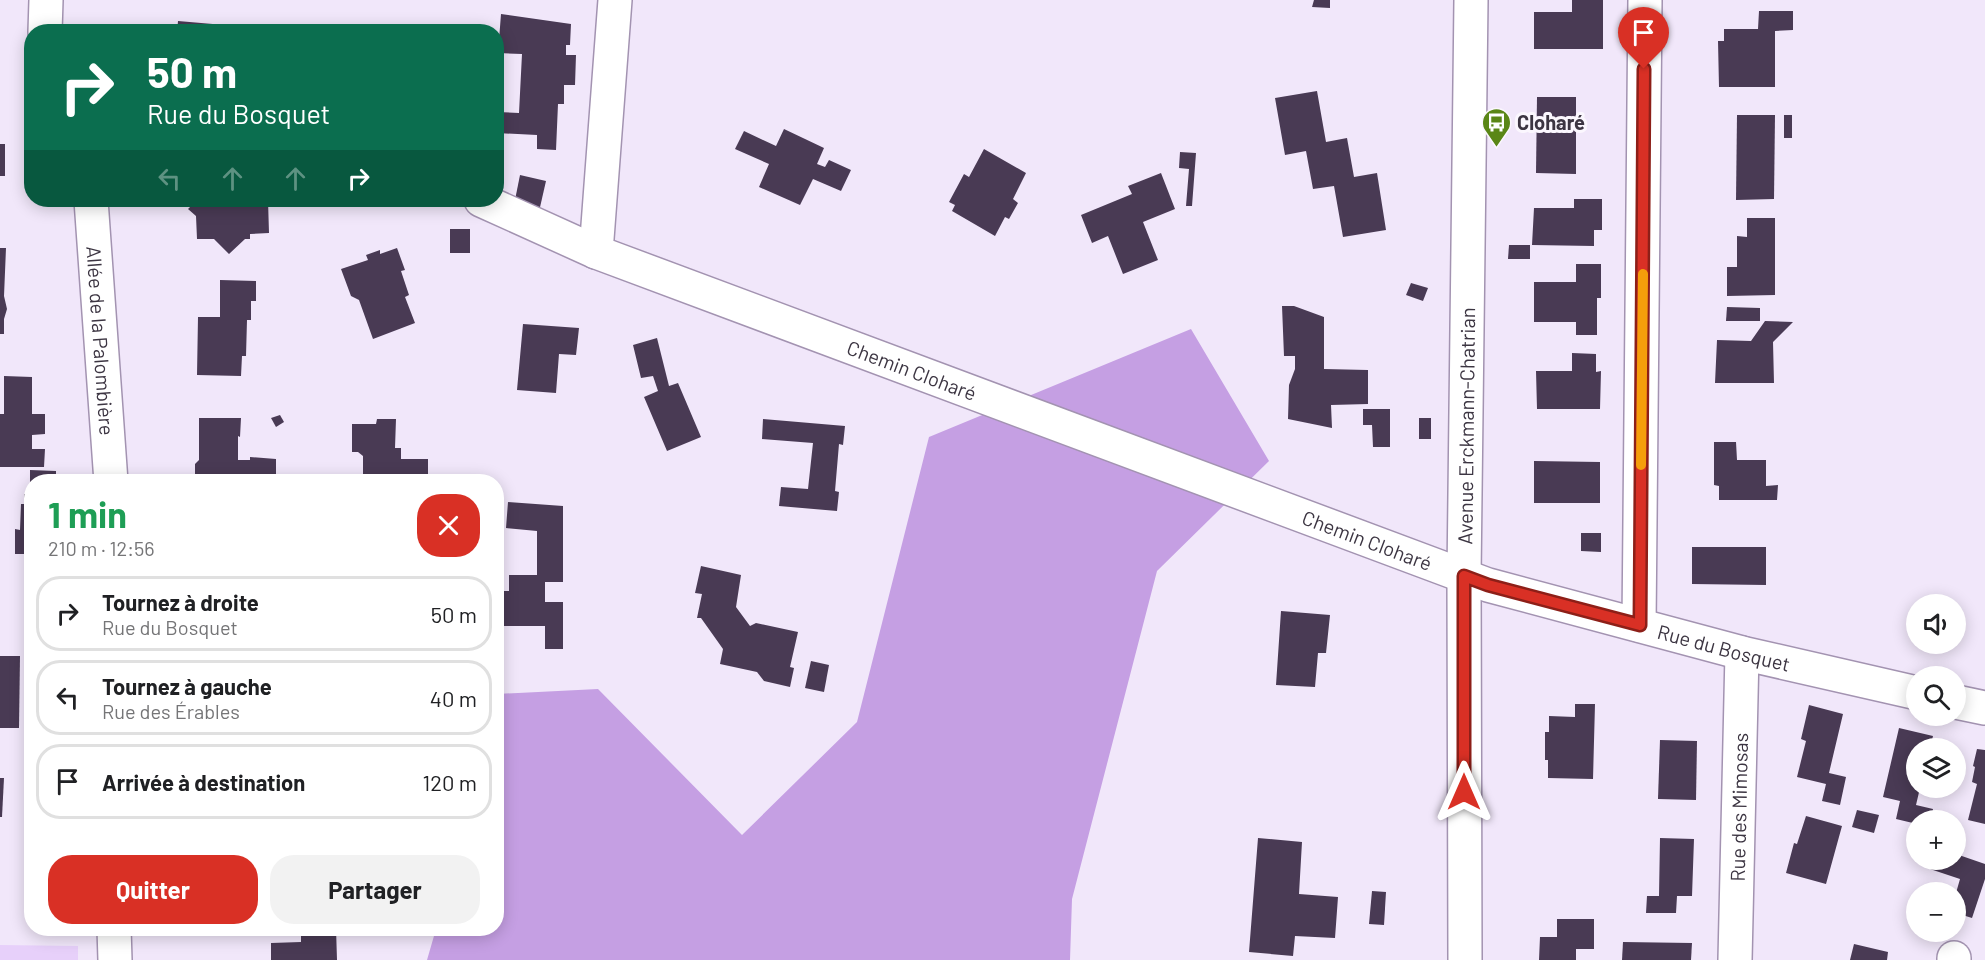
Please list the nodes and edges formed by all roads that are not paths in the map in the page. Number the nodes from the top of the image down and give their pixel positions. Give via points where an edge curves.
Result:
1 (46, 0) edge
2 (615, 0) edge
3 (1471, 0) edge
4 (1645, 0) edge
5 (45, 24) edge
6 (91, 207) edge
7 (496, 207) edge
8 (596, 252) junction
9 (110, 474) edge
10 (1464, 576) junction
11 (1640, 625) junction
12 (1742, 653) junction
13 (1906, 690) edge
14 (1966, 704) edge
15 (1985, 708) edge
16 (114, 936) edge
17 (115, 960) edge
18 (1465, 960) edge
19 (1735, 960) edge

1 - 5 street
2 - 8 street
3 - 10 street, Avenue Erckmann-Chatrian
4 - 11 street
6 - 9 street, Allée de la Palombière
7 - 8 street, Chemin Cloharé
8 - 10 street, Chemin Cloharé
10 - 11 street, Rue du Bosquet
10 - 18 street, Avenue Erckmann-Chatrian
11 - 12 street, Rue du Bosquet
12 - 13 street, Rue du Bosquet
12 - 19 street, Rue des Mimosas
14 - 15 street
16 - 17 street

